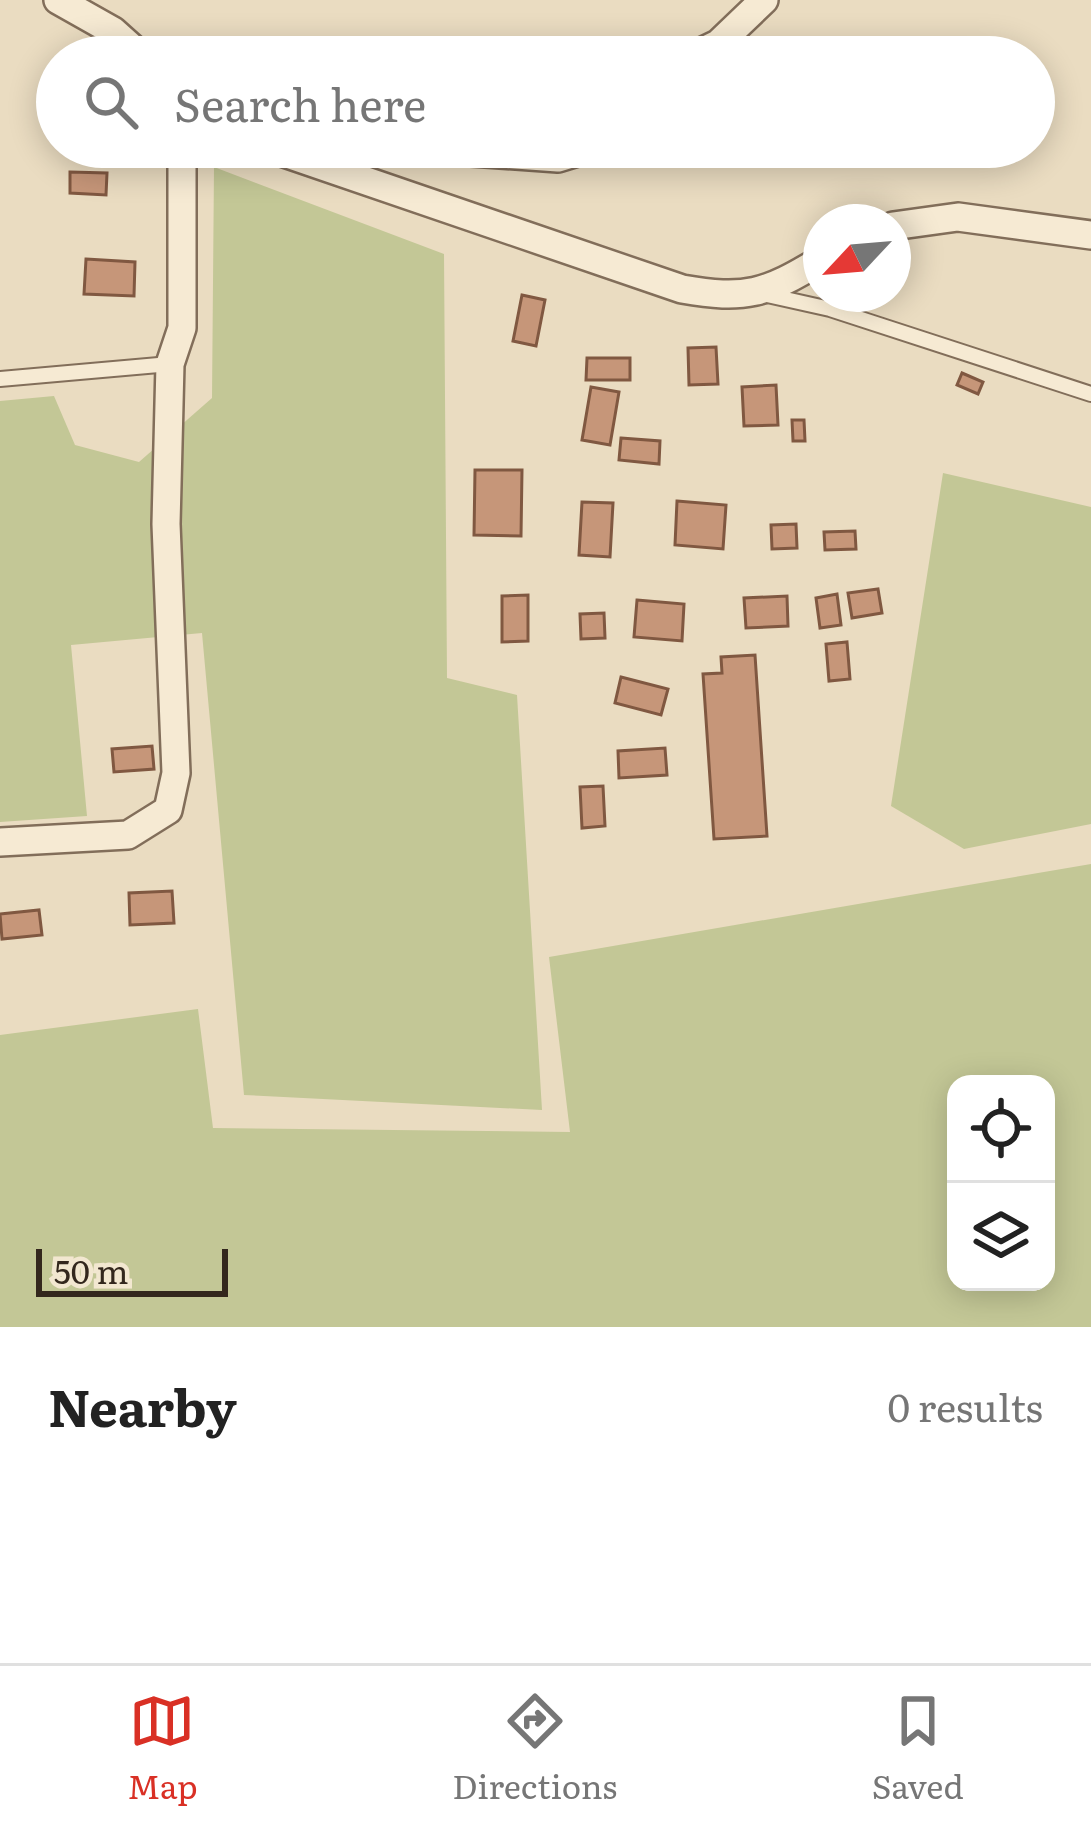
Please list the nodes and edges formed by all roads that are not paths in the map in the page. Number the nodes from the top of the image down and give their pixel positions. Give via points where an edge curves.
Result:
1 (58, 0) edge
2 (764, 0) edge
3 (118, 36) edge
4 (726, 36) edge
5 (182, 168) edge
6 (328, 168) edge
7 (911, 224) edge
8 (1091, 235) edge
9 (803, 271) edge
10 (755, 293) junction
11 (170, 364) junction
12 (0, 379) edge
13 (1091, 394) edge
14 (0, 842) edge

1 - 3 street
2 - 4 street
5 - 11 street via 182,328
6 - 10 street via 682,290
7 - 8 street via 958,217
9 - 10 street
10 - 13 lane via 830,309
11 - 12 lane
11 - 14 street via 166,524 176,773 168,810 128,835

